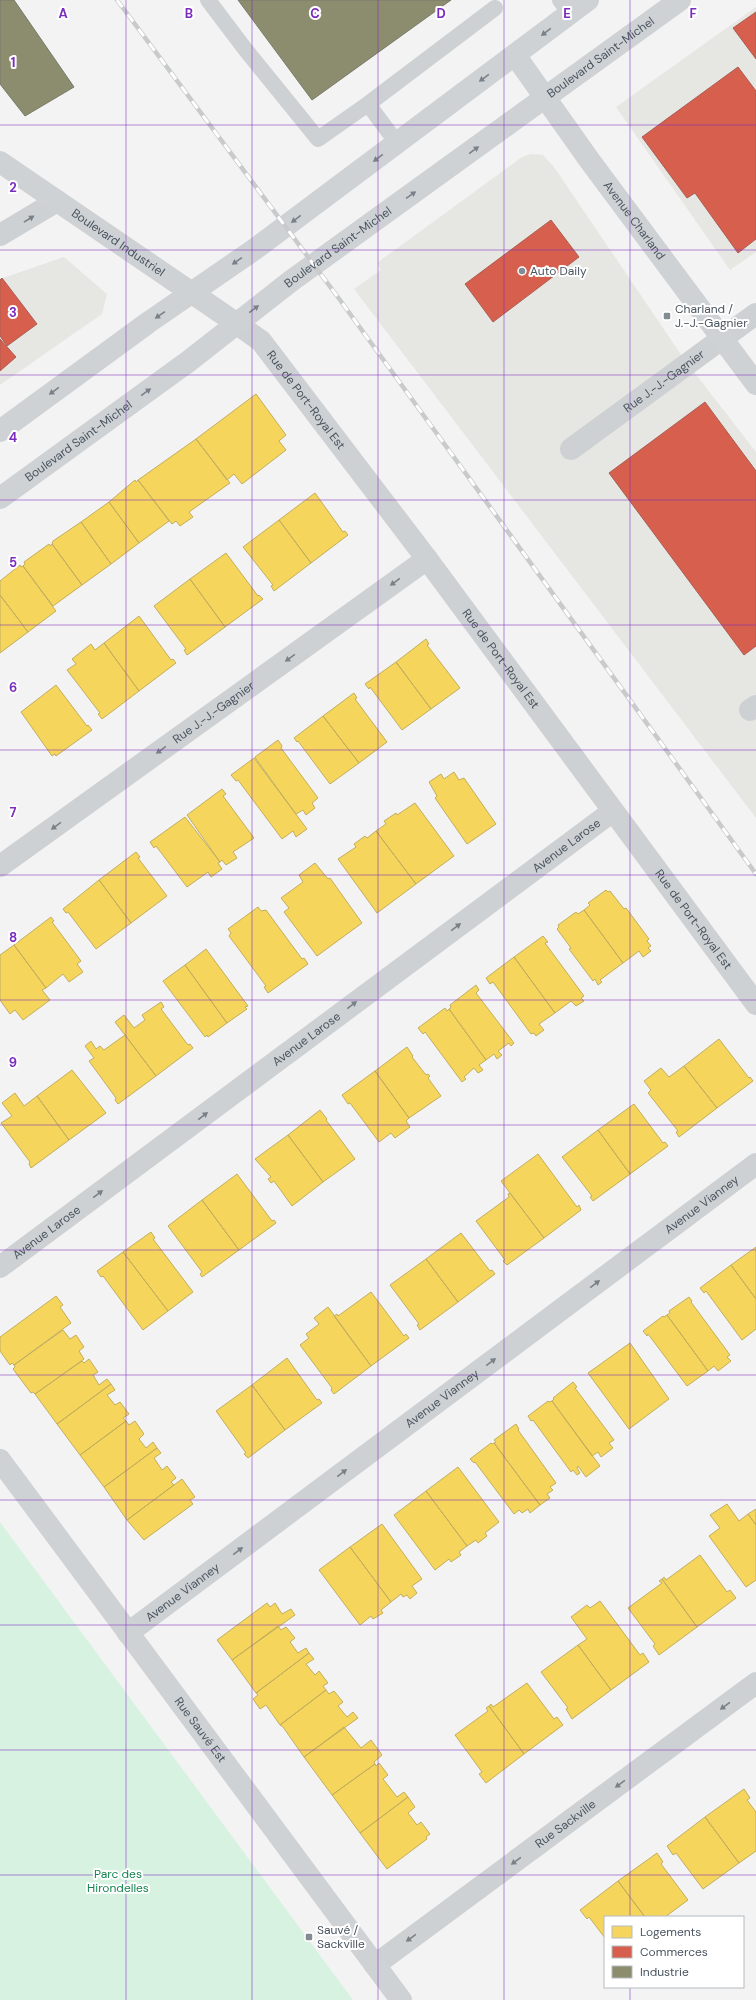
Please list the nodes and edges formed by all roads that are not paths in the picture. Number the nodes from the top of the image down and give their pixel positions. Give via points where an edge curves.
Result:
1 (208, 0) edge
2 (588, 0) edge
3 (680, 0) edge
4 (565, 7) edge
5 (495, 8) dead end
6 (515, 55) junction
7 (545, 98) junction
8 (368, 104) junction
9 (397, 143) junction
10 (0, 162) edge
11 (57, 202) junction
12 (0, 235) edge
13 (192, 293) junction
14 (756, 314) edge
15 (236, 323) junction
16 (723, 339) junction
17 (756, 384) edge
18 (0, 431) edge
19 (571, 449) dead end
20 (0, 498) edge
21 (427, 559) junction
22 (613, 811) junction
23 (0, 866) edge
24 (756, 1004) edge
25 (756, 1164) edge
26 (0, 1267) edge
27 (0, 1460) edge
28 (128, 1633) junction
29 (756, 1683) edge
30 (375, 1965) junction
31 (401, 2000) edge

1 - 8 lane via 318,139
2 - 4 main road
3 - 7 main road, Boulevard Saint-Michel
4 -> 6 main road
5 - 8 lane
6 - 7 main road, Avenue Charland
6 -> 9 main road
15 -> 7 main road, Boulevard Saint-Michel
7 - 16 main road, Avenue Charland
8 - 9 lane
9 -> 13 main road
10 - 11 main road, Boulevard Industriel
12 -> 11 street
11 - 13 main road, Boulevard Industriel
13 - 15 main road, Boulevard Industriel
13 -> 18 main road
14 - 16 street, Rue J.-J.-Gagnier
20 -> 15 main road, Boulevard Saint-Michel via 189,361
15 - 21 street, Rue de Port-Royal Est via 261,341
16 - 17 main road, Avenue Charland
16 - 19 street, Rue J.-J.-Gagnier
21 - 22 street, Rue de Port-Royal Est
21 -> 23 street, Rue J.-J.-Gagnier
22 - 24 street, Rue de Port-Royal Est
26 -> 22 street, Avenue Larose
28 -> 25 street, Avenue Vianney
27 - 28 main road, Rue Sauvé Est
28 - 30 main road, Rue Sauvé Est
29 -> 30 street, Rue Sackville
30 - 31 main road, Rue Sauvé Est

